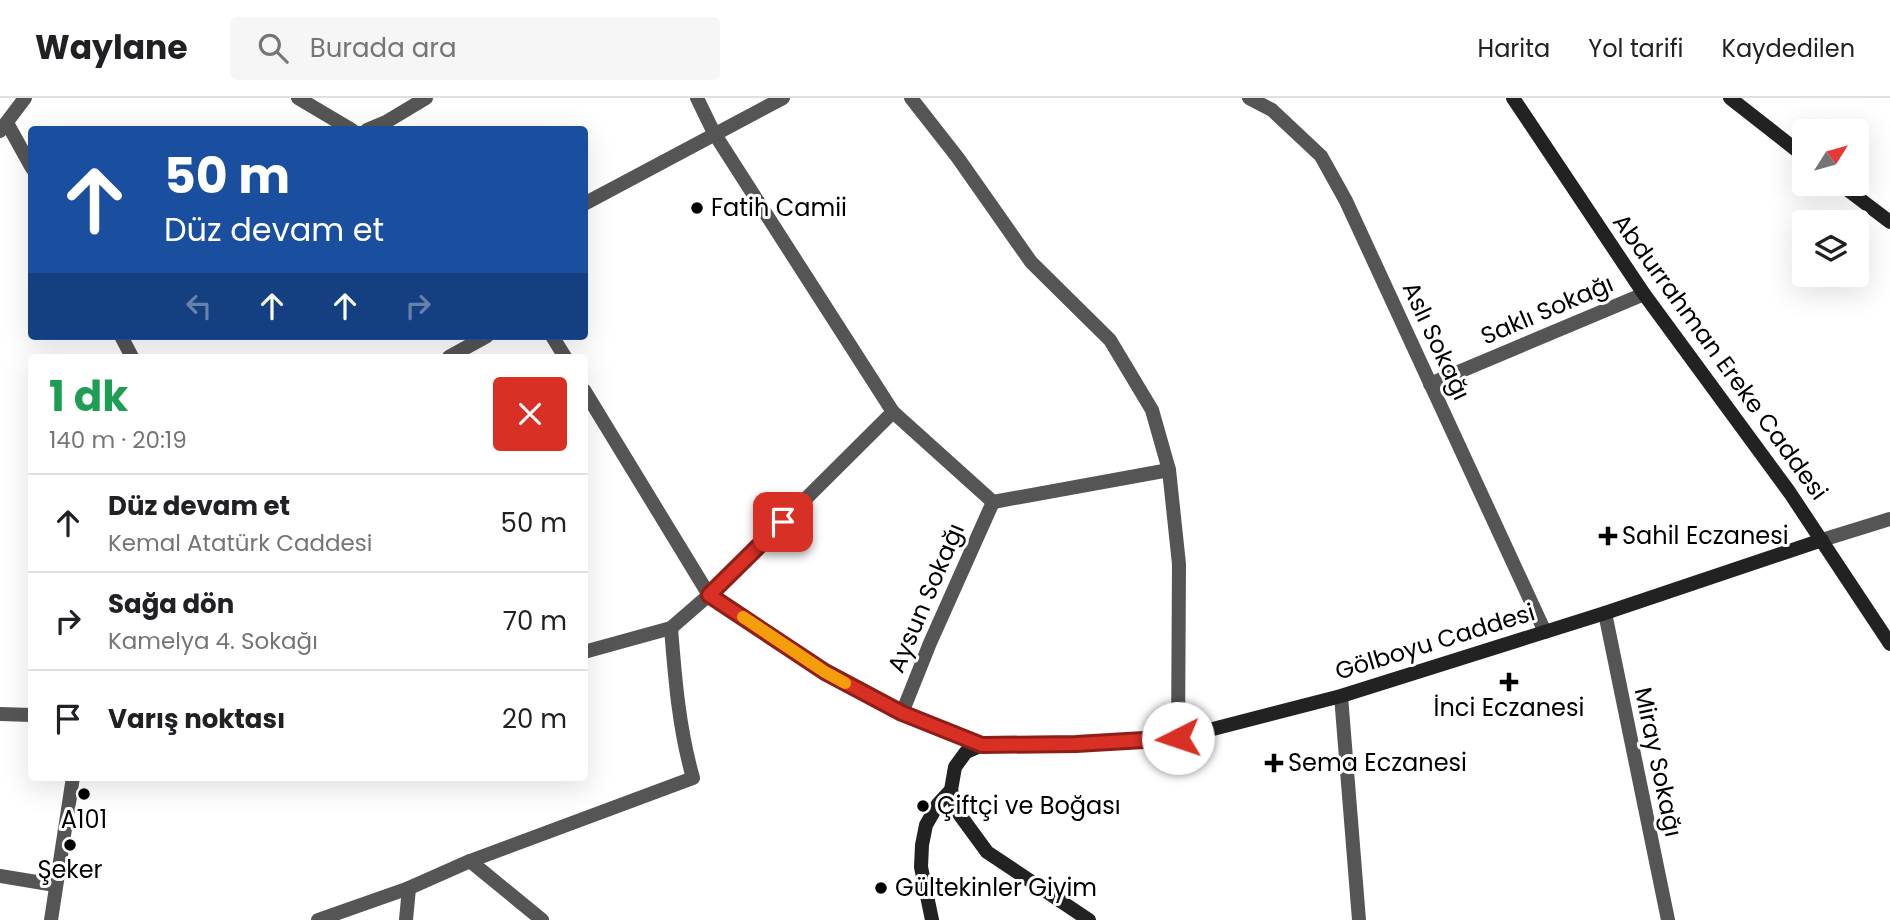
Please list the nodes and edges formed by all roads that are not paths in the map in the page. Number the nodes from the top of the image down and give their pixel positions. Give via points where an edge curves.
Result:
1 (25, 98) edge
2 (298, 98) edge
3 (426, 98) edge
4 (697, 98) edge
5 (783, 98) edge
6 (911, 98) edge
7 (1249, 98) edge
8 (1513, 98) edge
9 (1730, 98) edge
10 (345, 126) edge
11 (376, 126) edge
12 (4, 127) edge
13 (714, 133) junction
14 (1792, 147) edge
15 (28, 162) edge
16 (1856, 196) edge
17 (588, 202) edge
18 (1890, 222) edge
19 (1644, 294) junction
20 (480, 340) edge
21 (454, 354) edge
22 (1430, 384) junction
23 (588, 397) edge
24 (893, 412) junction
25 (1169, 470) junction
26 (993, 502) junction
27 (1890, 519) edge
28 (1822, 540) junction
29 (709, 595) junction
30 (1605, 614) junction
31 (671, 628) junction
32 (1545, 632) junction
33 (1890, 643) edge
34 (588, 651) edge
35 (1340, 696) junction
36 (902, 713) junction
37 (0, 714) edge
38 (28, 715) edge
39 (1178, 738) junction
40 (982, 745) junction
41 (71, 781) edge
42 (951, 790) junction
43 (470, 861) junction
44 (0, 876) edge
45 (55, 885) junction
46 (409, 888) junction
47 (51, 920) edge
48 (318, 920) edge
49 (406, 920) edge
50 (542, 920) edge
51 (932, 920) edge
52 (1089, 920) edge
53 (1359, 920) edge
54 (1668, 920) edge

1 - 12 street
2 - 10 street
3 - 11 street
4 - 13 street
5 - 13 street
6 - 25 street via 1031,262 1110,340 1152,410
7 - 22 street, Aslı Sokağı via 1272,110 1321,156
8 - 19 main road, Abdurrahman Ereke Caddesi
9 - 14 main road
12 - 15 street
13 - 17 street
13 - 24 street
16 - 18 main road
19 - 22 street, Saklı Sokağı
19 - 28 main road, Abdurrahman Ereke Caddesi
20 - 21 street
22 - 32 street, Aslı Sokağı
23 - 29 street
24 - 26 street
24 - 29 street
25 - 26 street
25 - 39 street via 1179,564
26 - 36 street, Aysun Sokağı
27 - 28 street, Gölboyu Caddesi
28 - 30 main road, Gölboyu Caddesi
28 - 33 main road, Abdurrahman Ereke Caddesi
29 - 31 street
29 - 36 street via 825,672
30 - 32 main road, Gölboyu Caddesi
30 - 54 street, Miray Sokağı
31 - 34 street
31 - 43 street via 679,719 692,778
32 - 35 main road, Gölboyu Caddesi
35 - 39 main road, Gölboyu Caddesi
35 - 53 street
36 - 40 street
37 - 38 street
39 - 40 main road, Gölboyu Caddesi
40 - 42 main road via 966,752 955,767
41 - 45 street
42 - 51 main road via 926,825 922,845 921,867
42 - 52 main road via 957,811 987,852
43 - 46 street
43 - 50 street
44 - 45 street
45 - 47 street
46 - 48 street
46 - 49 street

